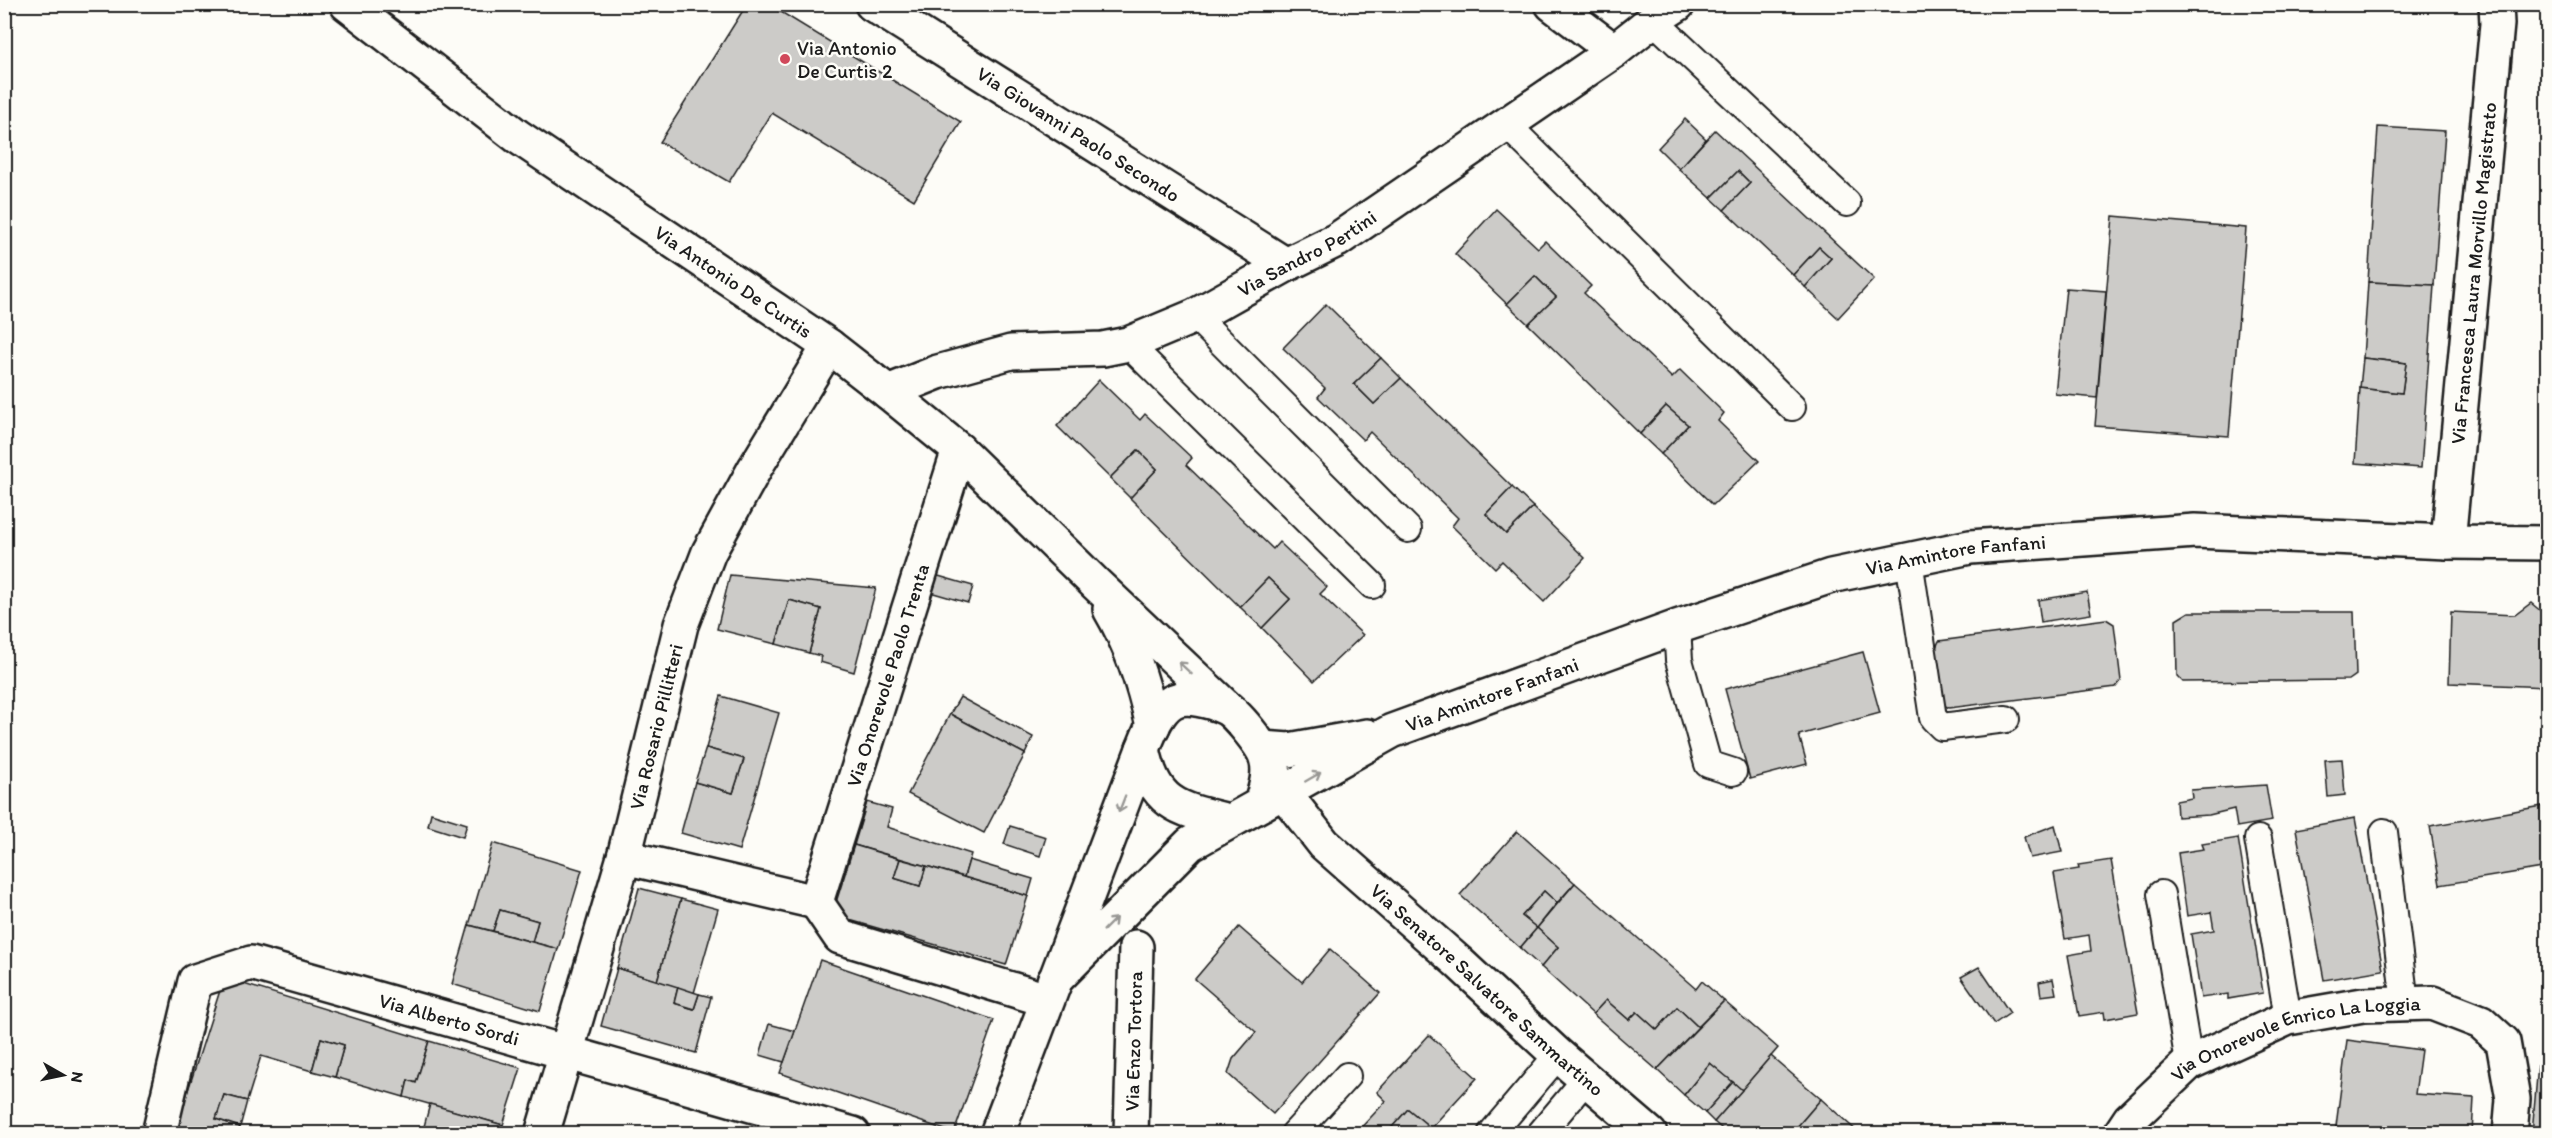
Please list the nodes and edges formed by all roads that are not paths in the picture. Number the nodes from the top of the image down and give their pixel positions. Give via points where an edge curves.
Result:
1 (347, 4) edge
2 (872, 4) edge
3 (1552, 4) edge
4 (2496, 4) edge
5 (1666, 12) edge
6 (1614, 51) junction
7 (1506, 124) junction
8 (1847, 203) dead end
9 (1286, 265) junction
10 (1195, 316) junction
11 (829, 345) junction
12 (1128, 345) junction
13 (888, 392) junction
14 (1792, 407) dead end
15 (960, 450) junction
16 (1408, 529) dead end
17 (2448, 542) junction
18 (2547, 543) edge
19 (1909, 560) junction
20 (1096, 584) junction
21 (1372, 585) dead end
22 (1677, 627) junction
23 (1227, 708) junction
24 (2006, 719) dead end
25 (1392, 731) junction
26 (1148, 738) junction
27 (1265, 754) junction
28 (1733, 772) dead end
29 (1256, 807) junction
30 (2384, 832) dead end
31 (2258, 839) dead end
32 (624, 857) junction
33 (2161, 894) dead end
34 (816, 902) junction
35 (1136, 947) dead end
36 (1051, 990) junction
37 (2405, 1003) junction
38 (2288, 1018) junction
39 (566, 1053) junction
40 (1558, 1055) junction
41 (2189, 1063) junction
42 (1347, 1076) dead end
43 (1587, 1078) junction
44 (159, 1134) edge
45 (542, 1134) edge
46 (853, 1134) edge
47 (997, 1134) edge
48 (1131, 1134) edge
49 (1294, 1134) edge
50 (1491, 1134) edge
51 (1540, 1134) edge
52 (1650, 1134) edge
53 (2120, 1134) edge
54 (2510, 1134) edge

1 - 11 street, Via Antonio De Curtis via 517,136
2 - 9 street, Via Giovanni Paolo Secondo
3 - 6 street
4 - 17 street, Via Francesca Laura Morvillo Magistrato
5 - 6 street, Via Sandro Pertini
5 - 8 lane
6 - 7 street, Via Sandro Pertini
7 - 9 street, Via Sandro Pertini via 1337,240
7 - 14 lane
9 - 10 street, Via Sandro Pertini
10 - 12 street, Via Sandro Pertini
10 - 16 lane
11 - 13 street, Via Antonio De Curtis
11 - 32 street, Via Rosario Pillitteri via 709,552 681,626
12 - 13 street, Via Sandro Pertini via 1011,352 938,372
12 - 21 lane
13 - 15 street, Via Antonio De Curtis
15 - 20 street, Via Antonio De Curtis
15 - 34 street, Via Onorevole Paolo Trenta
17 - 18 street, Via Amintore Fanfani
17 - 19 street, Via Amintore Fanfani via 2195,531 1970,547
19 - 22 street, Via Amintore Fanfani via 1832,576
19 - 24 lane via 1933,718 1942,727
23 -> 20 street, Via Antonio De Curtis
20 - 26 street via 1131,650 1144,686
22 - 25 street, Via Amintore Fanfani
22 - 28 lane via 1679,660 1708,764
23 - 26 street via 1195,699 1174,700 1165,707
23 - 27 street
25 - 27 street
29 -> 25 street
26 - 29 street via 1148,774 1176,806
26 -> 36 street
27 - 29 street via 1267,785
36 -> 29 street via 1190,844
29 - 40 street, Via Senatore Salvatore Sammartino via 1324,844
30 - 37 lane
31 - 38 lane
32 - 34 street
32 - 39 street, Via Rosario Pillitteri
33 - 41 lane
34 - 36 street via 840,937
35 - 48 street, Via Enzo Tortora
36 - 47 street
37 - 38 street, Via Onorevole Enrico La Loggia via 2364,1005
37 - 54 street, Via Onorevole Enrico La Loggia via 2432,1002 2481,1022 2503,1042 2513,1099
38 - 41 street, Via Onorevole Enrico La Loggia
39 - 44 street, Via Alberto Sordi via 251,963 195,981
39 - 45 street, Via Rosario Pillitteri
39 - 46 street, Via Alberto Sordi
40 - 43 street, Via Senatore Salvatore Sammartino
40 - 50 lane
41 - 53 street, Via Onorevole Enrico La Loggia via 2130,1119
42 - 49 lane
43 - 51 lane
43 - 52 street, Via Senatore Salvatore Sammartino

